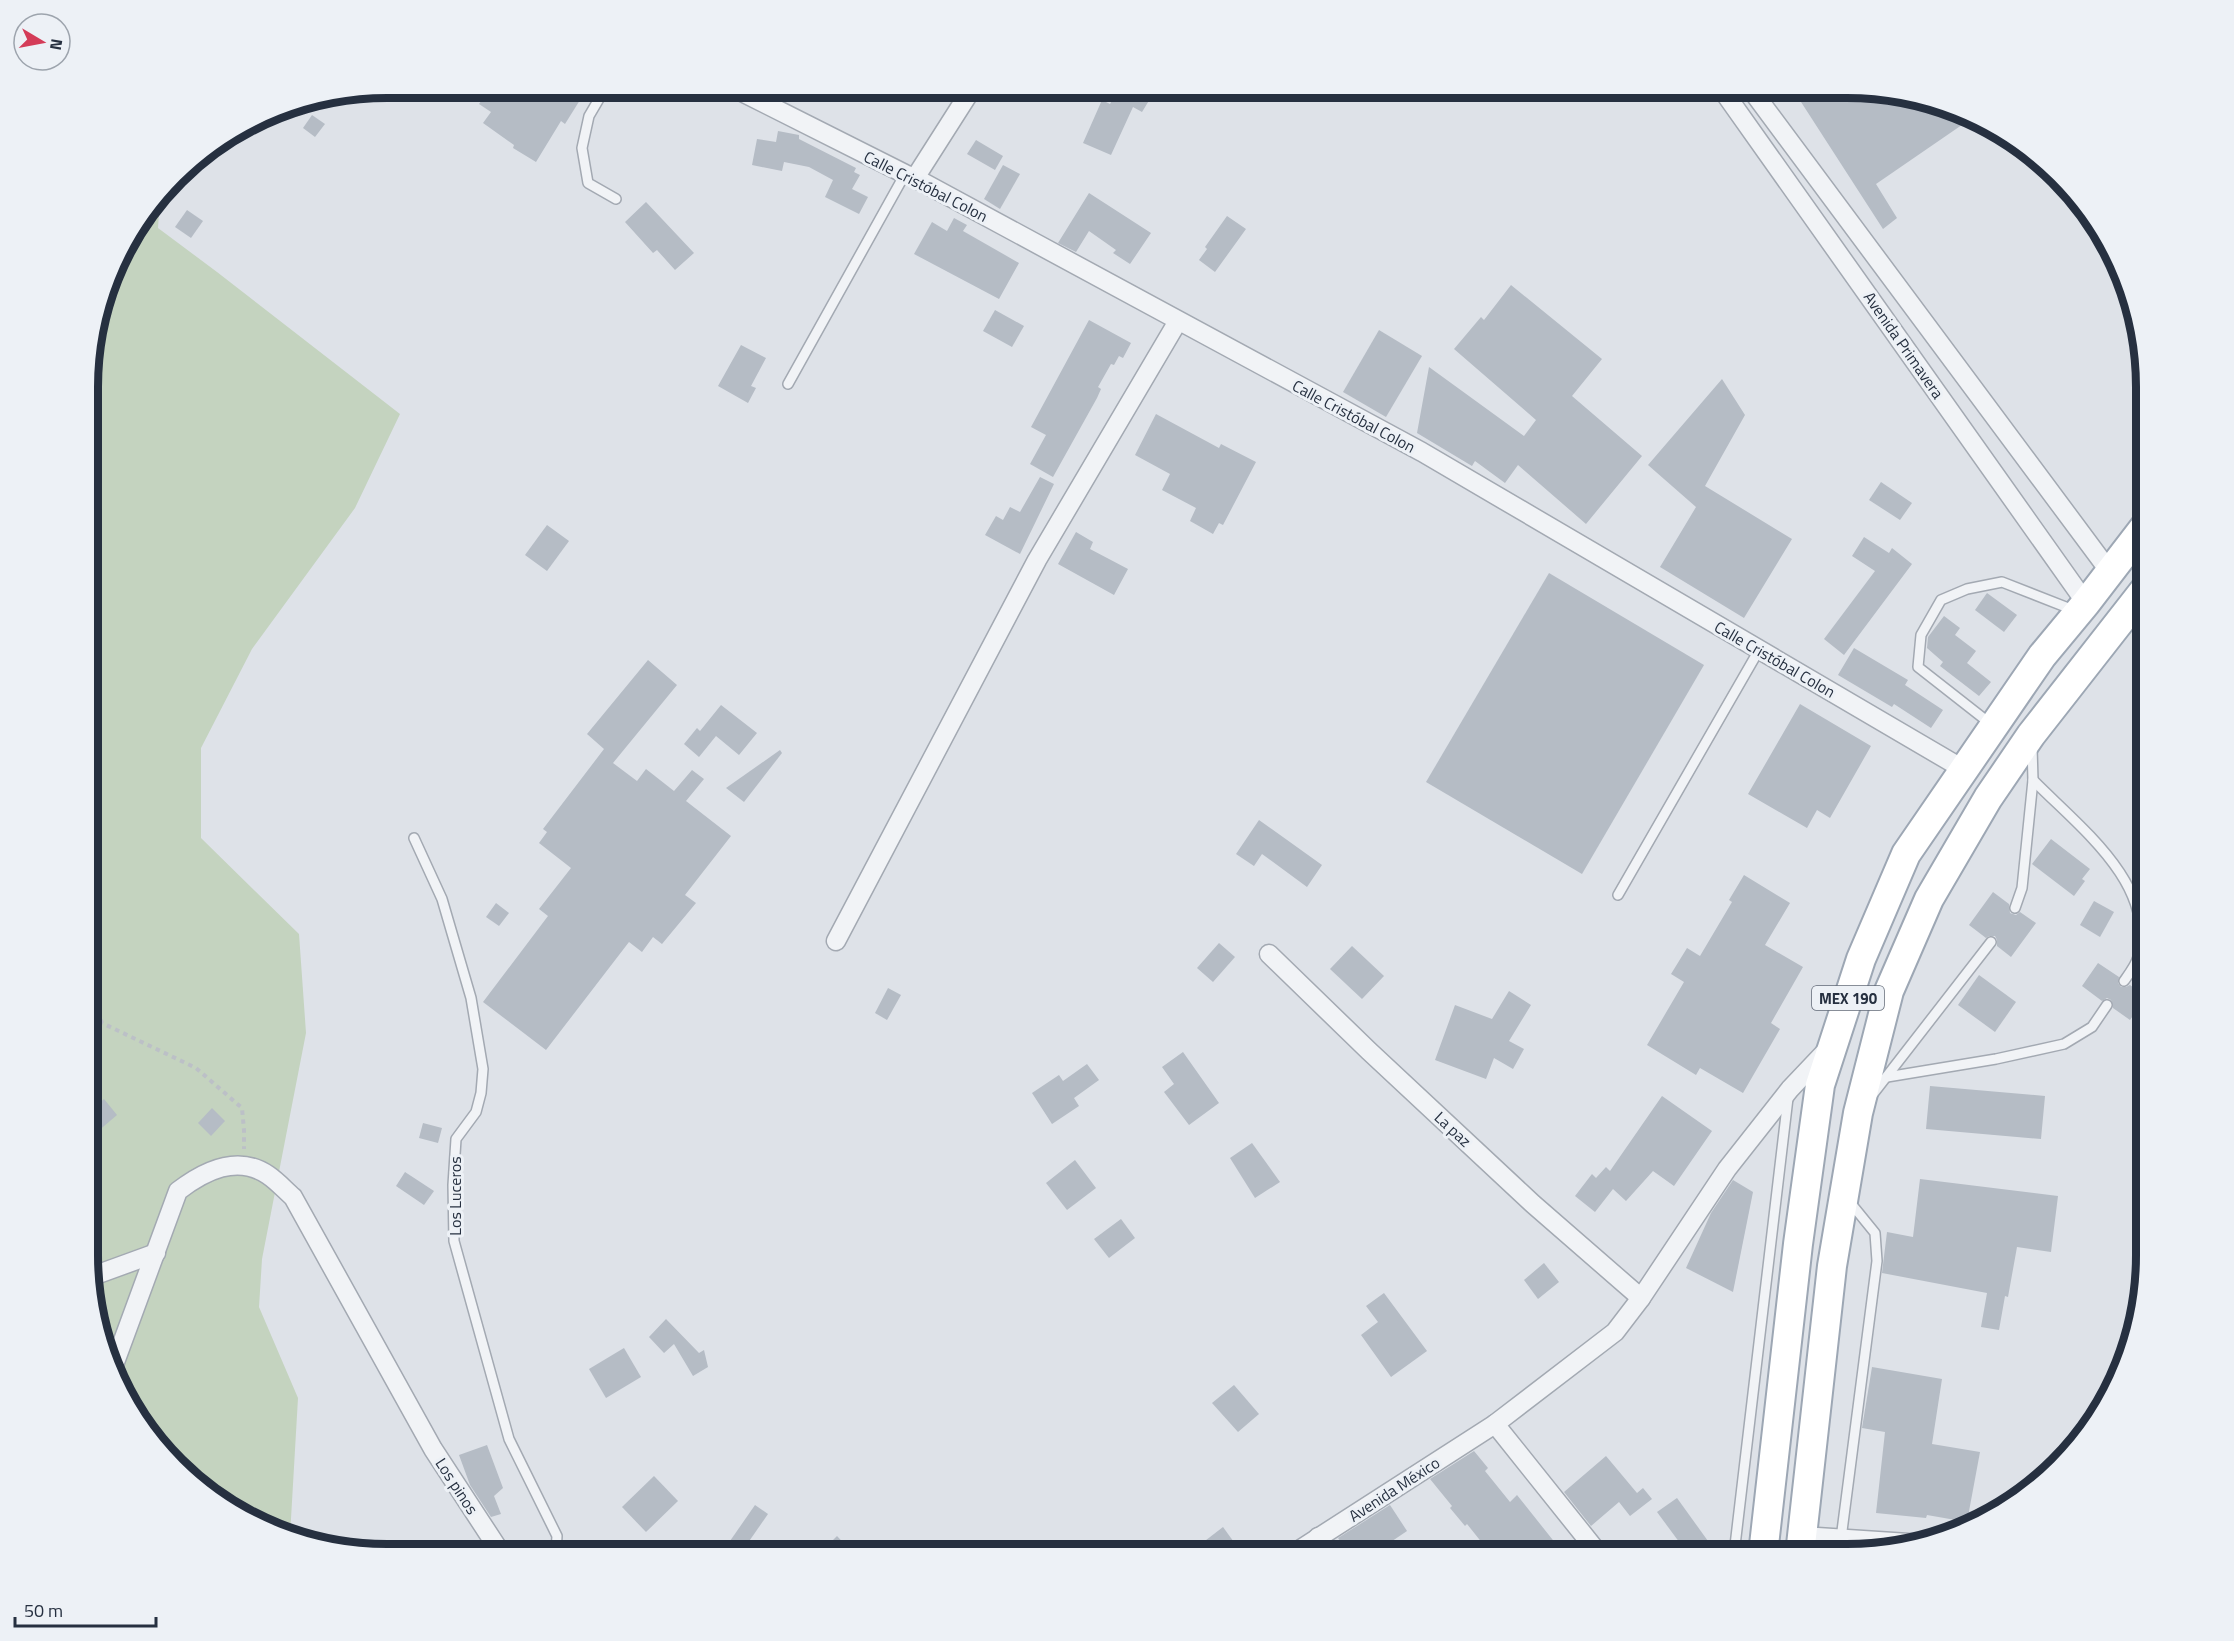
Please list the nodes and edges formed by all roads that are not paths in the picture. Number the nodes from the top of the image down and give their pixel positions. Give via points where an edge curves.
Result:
1 (600, 98) edge
2 (754, 98) edge
3 (966, 98) edge
4 (1728, 98) edge
5 (1757, 98) edge
6 (910, 176) junction
7 (616, 199) dead end
8 (1178, 321) junction
9 (788, 384) dead end
10 (2136, 538) edge
11 (2110, 572) junction
12 (2136, 601) edge
13 (2082, 607) junction
14 (1759, 650) junction
15 (1993, 726) junction
16 (2031, 735) junction
17 (1963, 769) junction
18 (2033, 780) junction
19 (414, 838) dead end
20 (1618, 895) dead end
21 (2015, 908) dead end
22 (2136, 911) edge
23 (836, 941) dead end
24 (1991, 942) dead end
25 (1269, 954) dead end
26 (2136, 962) edge
27 (2124, 981) dead end
28 (2108, 1005) dead end
29 (1833, 1043) junction
30 (1887, 1077) junction
31 (1790, 1089) junction
32 (1858, 1113) junction
33 (1843, 1195) junction
34 (156, 1253) junction
35 (98, 1274) edge
36 (1641, 1298) junction
37 (117, 1357) edge
38 (1496, 1424) junction
39 (1318, 1537) junction
40 (495, 1544) edge
41 (557, 1544) edge
42 (1308, 1544) edge
43 (1323, 1544) edge
44 (1591, 1544) edge
45 (1735, 1544) edge
46 (1763, 1544) edge
47 (1801, 1544) edge
48 (1840, 1544) edge

1 - 7 lane via 589,116 582,148 588,183
2 - 6 street, Calle Cristóbal Colon
3 - 6 street
4 - 13 street, Avenida Primavera
5 - 11 street, Avenida Primavera
6 - 8 street, Calle Cristóbal Colon
6 - 9 lane
8 - 14 street, Calle Cristóbal Colon via 1422,452
8 - 23 street via 1037,560
10 - 11 main road, MEX 190
11 - 13 main road, MEX 190
12 - 16 main road, MEX 190
13 - 15 main road, MEX 190
13 - 15 lane via 2002,582 1967,589 1941,600 1921,635 1918,667
14 - 17 street, Calle Cristóbal Colon
14 - 20 lane
15 - 17 main road, MEX 190
16 - 18 lane
16 - 32 main road, MEX 190 via 1988,798 1929,899 1889,991
17 - 29 main road, MEX 190 via 1906,854 1861,959
18 - 21 lane via 2022,888
18 - 22 lane via 2112,860 2130,889
19 - 41 lane, Los Luceros via 442,899 471,998 483,1069 476,1112 456,1139 454,1241 509,1439 557,1536
24 - 30 lane
25 - 36 street, La paz via 1525,1196
26 - 27 lane
28 - 30 lane via 2092,1028 2064,1044
29 - 31 street, Avenida México
29 - 46 main road, MEX 190 via 1820,1085 1813,1130
30 - 32 lane
31 - 36 street, Avenida México via 1727,1168
31 - 45 lane
32 - 33 main road, MEX 190
33 - 47 main road, MEX 190
33 - 48 lane via 1875,1233 1877,1261
34 - 35 street
34 - 37 street
34 - 40 street, Los pinos via 178,1191 198,1175 218,1167 243,1164 268,1175 293,1197 433,1449
36 - 38 street, Avenida México via 1615,1332
38 - 39 street, Avenida México
38 - 44 street
39 - 42 street, Avenida México
39 - 43 street

